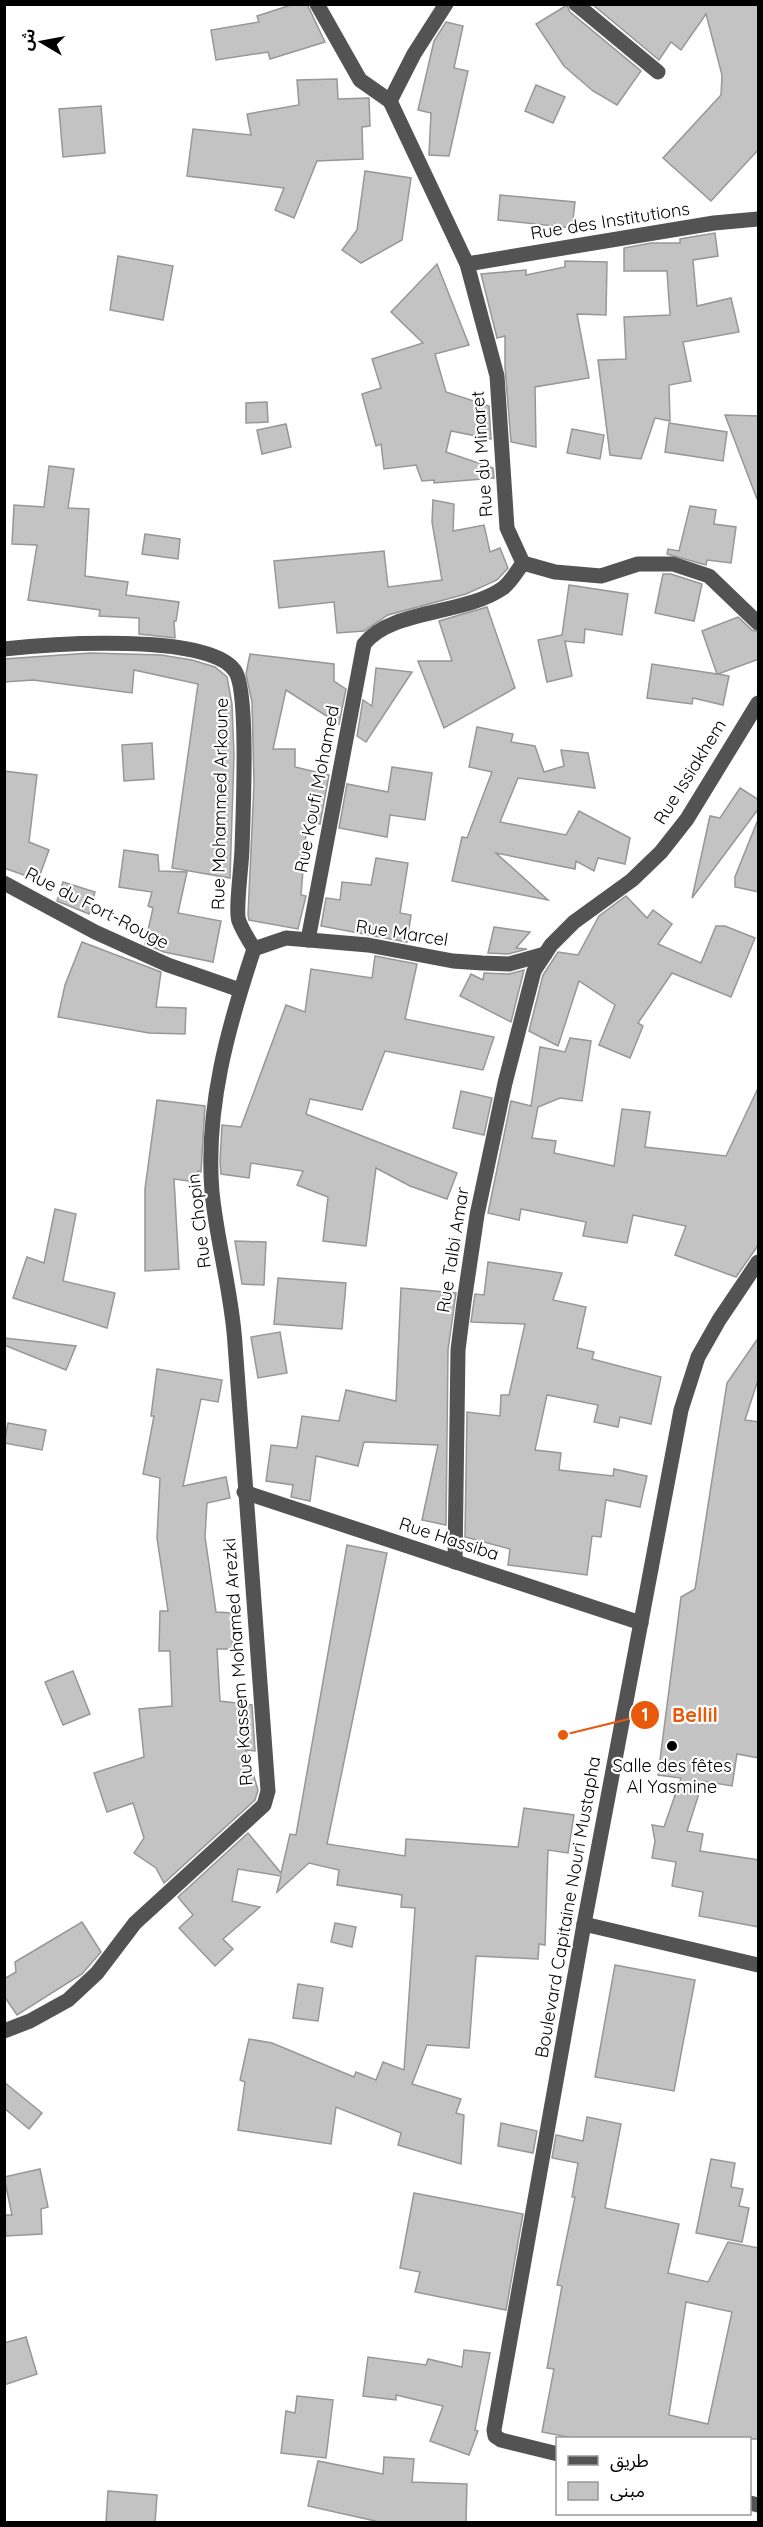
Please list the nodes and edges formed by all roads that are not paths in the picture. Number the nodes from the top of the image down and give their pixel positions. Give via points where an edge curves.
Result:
1 (316, 4) edge
2 (446, 4) edge
3 (576, 4) edge
4 (658, 72) dead end
5 (390, 101) junction
6 (759, 219) edge
7 (467, 264) junction
8 (523, 563) junction
9 (759, 624) edge
10 (4, 649) edge
11 (759, 703) edge
12 (4, 883) edge
13 (308, 940) junction
14 (254, 949) junction
15 (544, 954) junction
16 (240, 990) junction
17 (759, 1262) edge
18 (244, 1492) junction
19 (455, 1562) junction
20 (641, 1623) junction
21 (584, 1924) junction
22 (759, 1965) edge
23 (4, 2031) edge
24 (556, 2454) edge

1 - 5 street via 360,80
2 - 5 street
3 - 4 street
5 - 7 street, Rue du Minaret
6 - 7 street, Rue des Institutions
7 - 8 street, Rue du Minaret via 497,376 507,528
8 - 9 street via 555,572 601,576 638,564 673,564 709,576
8 - 13 street, Rue Koufi Mohamed via 504,587 488,596 393,623 372,634 364,644
10 - 14 street, Rue Mohammed Arkoune via 123,643 191,648 225,660 236,671 241,690 242,832 237,918
11 - 15 street, Rue Issiakhem via 687,819 661,852 632,880 574,922
12 - 16 street, Rue du Fort-Rouge via 116,942
13 - 14 street, Rue Marcel via 286,938
13 - 15 street, Rue Marcel via 482,963 509,964
14 - 16 street, Rue Chopin
15 - 19 street, Rue Talbi Amar via 534,971 505,1083 465,1291 458,1350
16 - 18 street, Rue Chopin via 210,1130 212,1192 235,1340
17 - 20 street, Boulevard Capitaine Nouri Mustapha via 719,1320 691,1376 681,1410
18 - 19 street, Rue Hassiba
18 - 23 street, Rue Kassem Mohamed Arezki via 268,1791 264,1805 135,1923 97,1973 68,2000
19 - 20 street, Rue Hassiba
20 - 21 street, Boulevard Capitaine Nouri Mustapha
21 - 22 street
21 - 24 street, Boulevard Capitaine Nouri Mustapha via 494,2430 501,2440

